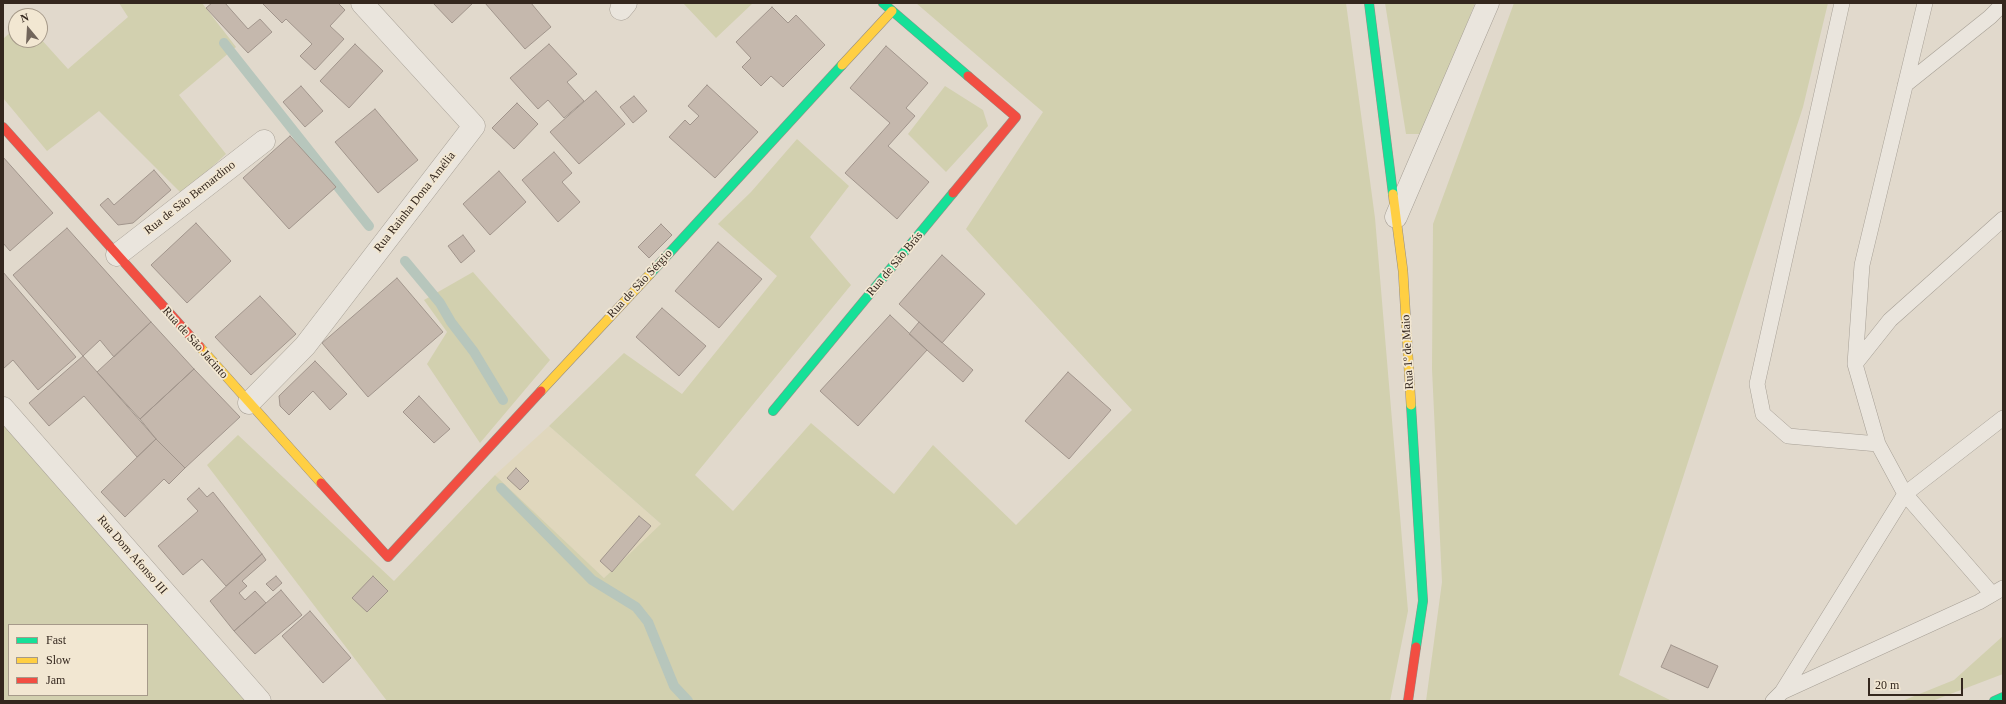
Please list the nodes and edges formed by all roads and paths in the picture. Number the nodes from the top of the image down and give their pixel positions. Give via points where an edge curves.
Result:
1 (362, 3) edge
2 (883, 3) edge
3 (1369, 3) edge
4 (1488, 3) edge
5 (1842, 3) edge
6 (1925, 3) edge
7 (2003, 4) edge
8 (892, 11) junction
9 (1905, 85) junction
10 (3, 127) edge
11 (264, 142) dead end
12 (1396, 217) junction
13 (2003, 219) edge
14 (117, 255) junction
15 (1854, 364) junction
16 (249, 403) junction
17 (3, 408) edge
18 (773, 411) dead end
19 (2003, 418) edge
20 (1878, 444) junction
21 (1905, 494) junction
22 (388, 557) joint
23 (1997, 591) edge
24 (1778, 696) edge
25 (2003, 697) edge
26 (260, 701) edge
27 (1408, 701) edge
28 (1994, 701) edge

1 - 16 street, Rua Rainha Dona Amélia via 474,126 305,346
2 - 8 street
3 - 12 street, Rua 1º de Maio
4 - 12 street
5 - 20 lane via 1757,384 1763,414 1788,436
6 - 9 lane
7 - 9 lane
8 - 18 street, Rua de São Brás via 1016,117
8 - 22 street, Rua de São Sérgio
9 - 15 lane via 1862,265
10 - 14 street, Rua de São Jacinto
11 - 14 street, Rua de São Bernardino
12 - 27 street, Rua 1º de Maio via 1403,271 1423,601
13 - 15 lane via 1890,320
14 - 16 street, Rua de São Jacinto
15 - 20 lane
16 - 22 street, Rua de São Jacinto
17 - 26 street, Rua Dom Afonso III
19 - 21 lane
20 - 21 lane
21 - 23 lane
21 - 24 lane
23 - 24 lane via 1979,602
25 - 28 street

